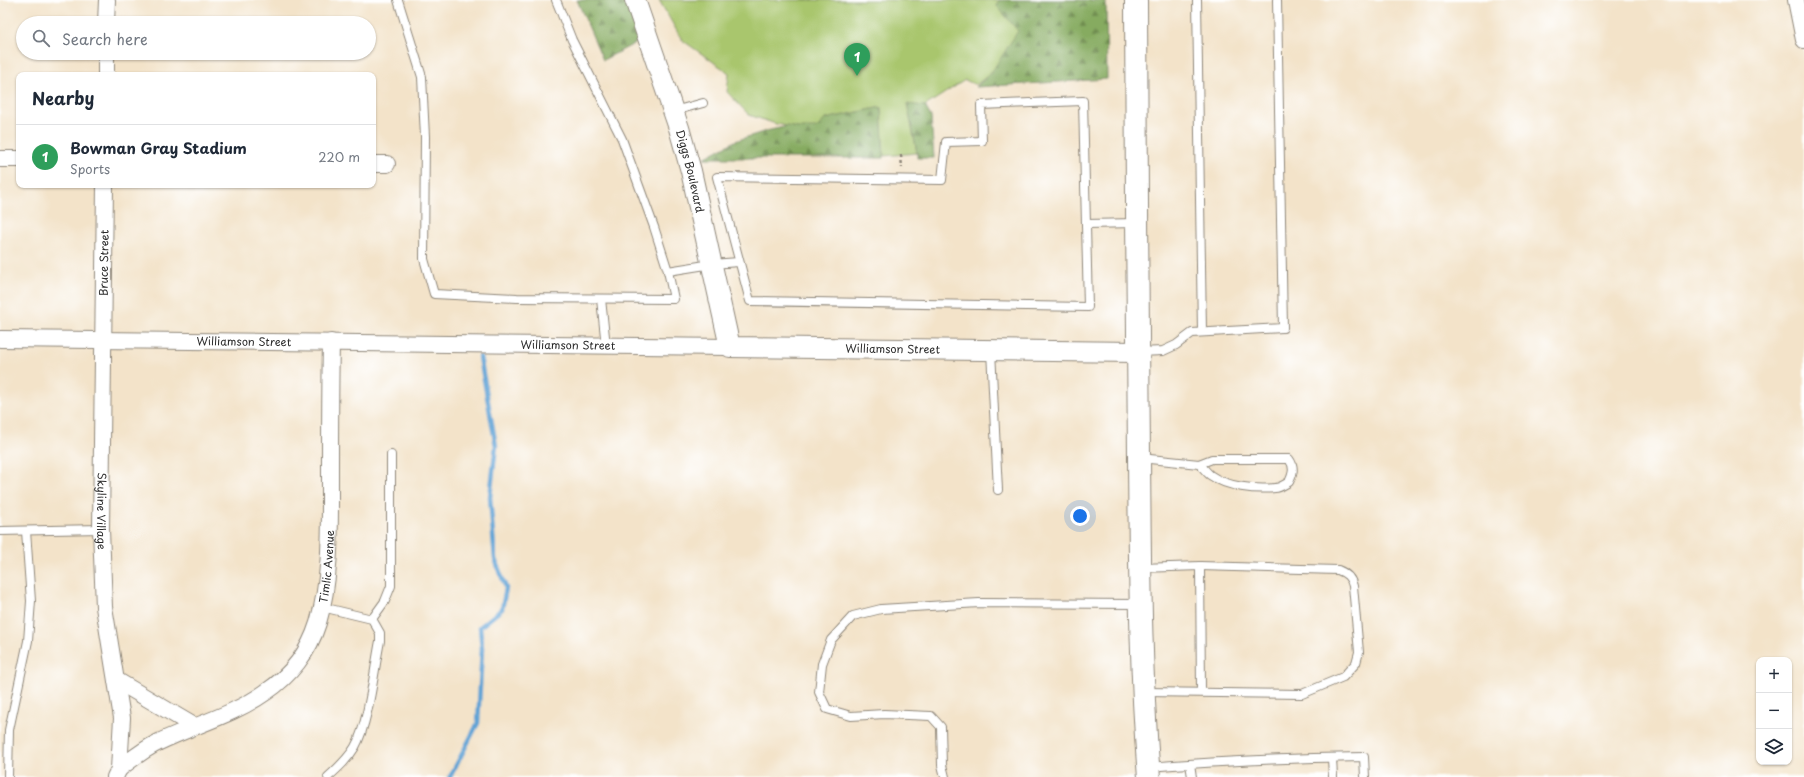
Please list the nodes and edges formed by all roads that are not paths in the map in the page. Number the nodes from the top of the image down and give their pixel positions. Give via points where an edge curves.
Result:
1 (107, 0) edge
2 (398, 0) edge
3 (556, 0) edge
4 (635, 0) edge
5 (1136, 0) edge
6 (1197, 0) edge
7 (1277, 0) edge
8 (1796, 0) edge
9 (106, 16) edge
10 (1804, 40) edge
11 (106, 60) edge
12 (106, 72) edge
13 (703, 103) dead end
14 (674, 111) junction
15 (0, 159) edge
16 (16, 159) edge
17 (104, 188) edge
18 (1086, 224) junction
19 (1137, 224) junction
20 (739, 262) junction
21 (712, 264) junction
22 (668, 271) junction
23 (601, 299) junction
24 (1202, 332) junction
25 (0, 340) edge
26 (103, 342) junction
27 (331, 342) junction
28 (606, 346) junction
29 (730, 347) junction
30 (991, 351) junction
31 (1137, 352) junction
32 (391, 455) dead end
33 (1139, 458) junction
34 (1199, 464) junction
35 (998, 490) dead end
36 (101, 530) junction
37 (0, 531) edge
38 (26, 531) junction
39 (1200, 566) junction
40 (1139, 568) junction
41 (1140, 604) junction
42 (322, 607) junction
43 (372, 619) junction
44 (116, 680) junction
45 (1143, 692) junction
46 (1201, 692) junction
47 (194, 726) junction
48 (1332, 758) junction
49 (1190, 764) junction
50 (1149, 772) edge
51 (117, 773) edge
52 (8, 777) edge
53 (328, 777) edge
54 (945, 777) edge
55 (1192, 777) edge
56 (1333, 777) edge
57 (1365, 777) edge

1 - 9 street
2 - 23 lane via 422,77 425,144 424,259 434,294
3 - 22 lane via 572,40 622,139
4 - 14 street, Diggs Boulevard
5 - 19 main road
6 - 24 lane
7 - 24 lane via 1283,328
8 - 10 street
11 - 12 street
13 - 14 lane
14 - 21 street, Diggs Boulevard via 691,171
15 - 16 street
17 - 26 street, Bruce Street
18 - 19 lane
18 - 20 lane via 1088,307 750,301
18 - 20 lane via 1082,102 981,105 982,141 946,142 942,180 718,177
19 - 31 main road
20 - 21 lane
21 - 22 lane
21 - 29 street, Diggs Boulevard
22 - 23 lane via 674,299
23 - 28 lane
24 - 31 lane via 1192,333 1163,352
25 - 26 street, Williamson Street
26 - 27 street, Williamson Street
26 - 36 street, Skyline Village
27 - 28 street, Williamson Street
27 - 42 street, Timlic Avenue via 330,516
28 - 29 street, Williamson Street
29 - 30 street, Williamson Street
30 - 31 street, Williamson Street
30 - 35 lane
31 - 33 main road
32 - 43 lane via 391,586 385,601
33 - 34 lane
33 - 40 main road
34 - 34 lane via 1222,482 1237,486 1276,488 1290,482 1294,465 1290,459 1212,459
36 - 38 lane
36 - 44 street, Skyline Village via 104,607
37 - 38 lane
38 - 52 lane via 31,601 28,641 9,730
39 - 40 lane
39 - 46 lane
39 - 46 lane via 1338,570 1345,573 1352,580 1359,652 1356,663 1343,677 1302,694
40 - 41 main road
41 - 45 main road
41 - 54 lane via 979,603 881,609 853,616 831,640 822,664 819,692 827,709 851,716 931,716 941,727
42 - 43 lane
42 - 47 street, Timlic Avenue via 307,649 281,682 234,710
43 - 53 lane via 380,633 380,641 365,720 355,746
44 - 47 street
44 - 51 street, Timlic Avenue via 122,718
45 - 46 lane
45 - 50 main road
47 - 51 street, Timlic Avenue via 140,752
48 - 49 lane
48 - 56 lane
48 - 57 lane via 1364,757
49 - 50 lane
49 - 55 lane

